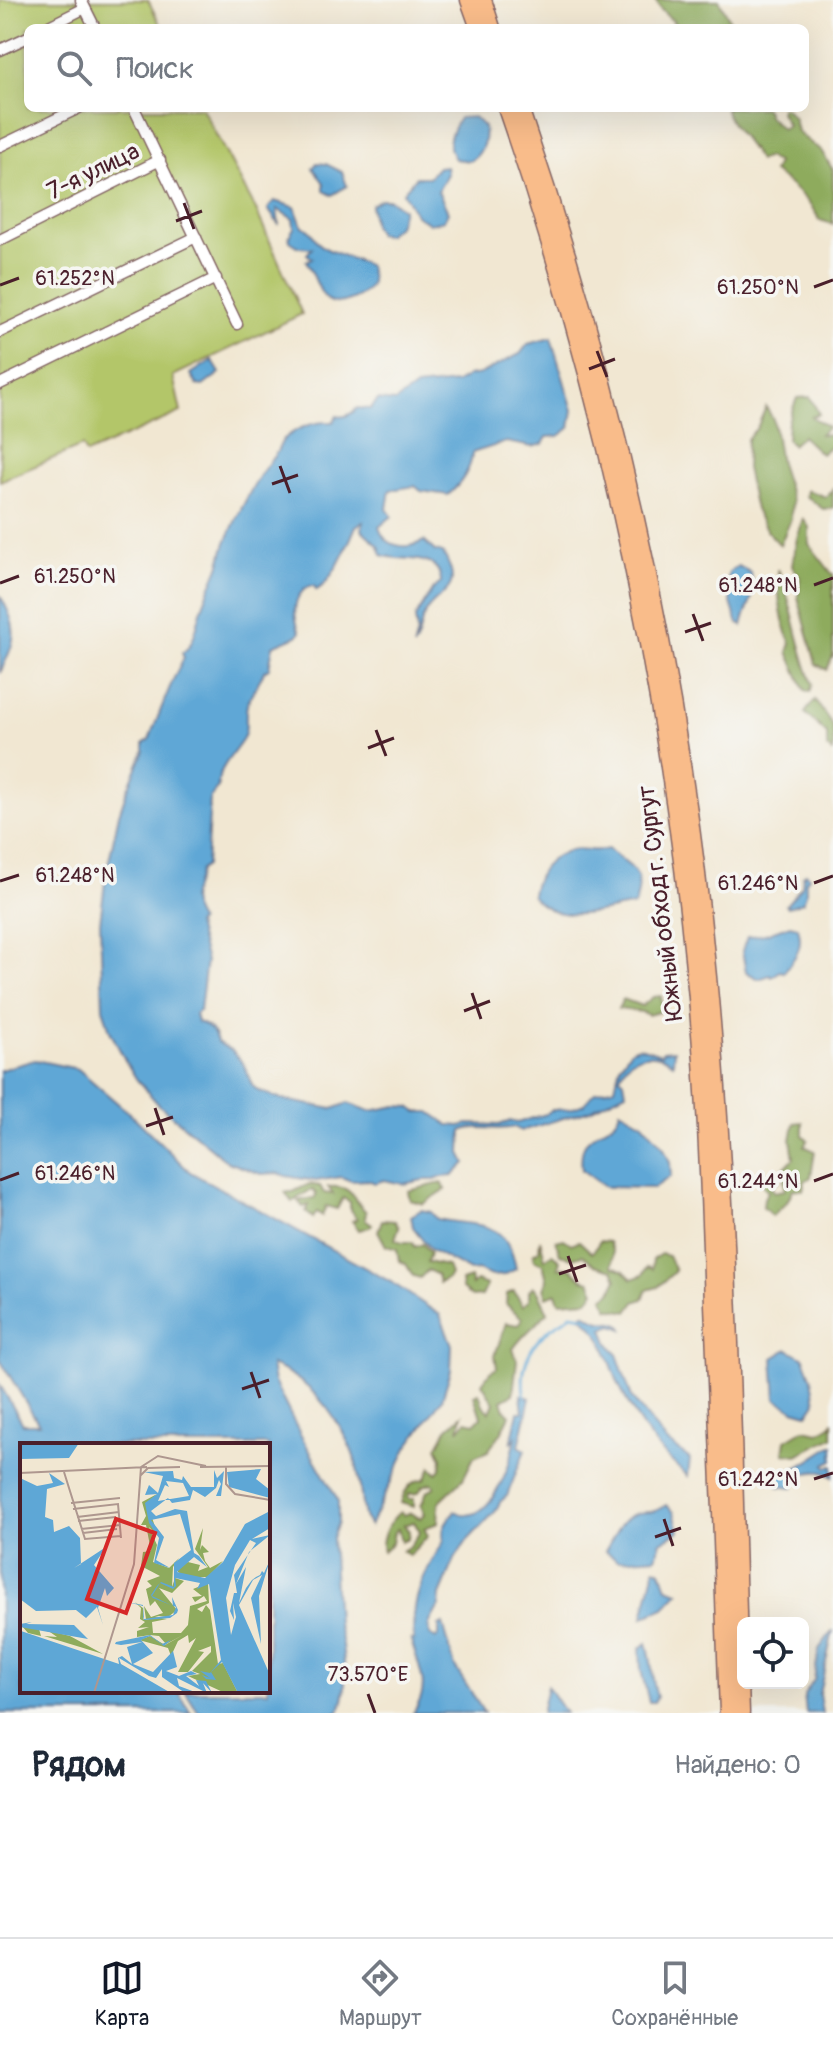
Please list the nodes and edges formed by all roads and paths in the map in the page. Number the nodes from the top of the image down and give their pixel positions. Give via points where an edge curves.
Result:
1 (469, 0) edge
2 (483, 0) edge
3 (83, 4) edge
4 (51, 24) edge
5 (93, 24) edge
6 (478, 24) edge
7 (491, 24) edge
8 (24, 39) edge
9 (0, 50) edge
10 (71, 112) edge
11 (136, 112) edge
12 (507, 112) edge
13 (521, 112) edge
14 (0, 146) edge
15 (160, 160) junction
16 (196, 237) junction
17 (0, 240) edge
18 (216, 278) junction
19 (237, 324) dead end
20 (0, 332) edge
21 (0, 384) edge
22 (728, 1713) edge
23 (741, 1713) edge

1 - 6 highway
2 - 7 highway
3 - 4 street
3 - 5 street
8 - 9 street
10 - 14 street
11 - 15 street
12 - 22 highway, Южный обход г. Сургут via 584,365 637,584 686,896 711,1229
13 - 23 highway, Южный обход г. Сургут via 597,362 647,567 699,894 724,1228
15 - 16 street
15 - 17 street, 7-я улица
16 - 18 street
16 - 20 street
18 - 19 street
18 - 21 street

